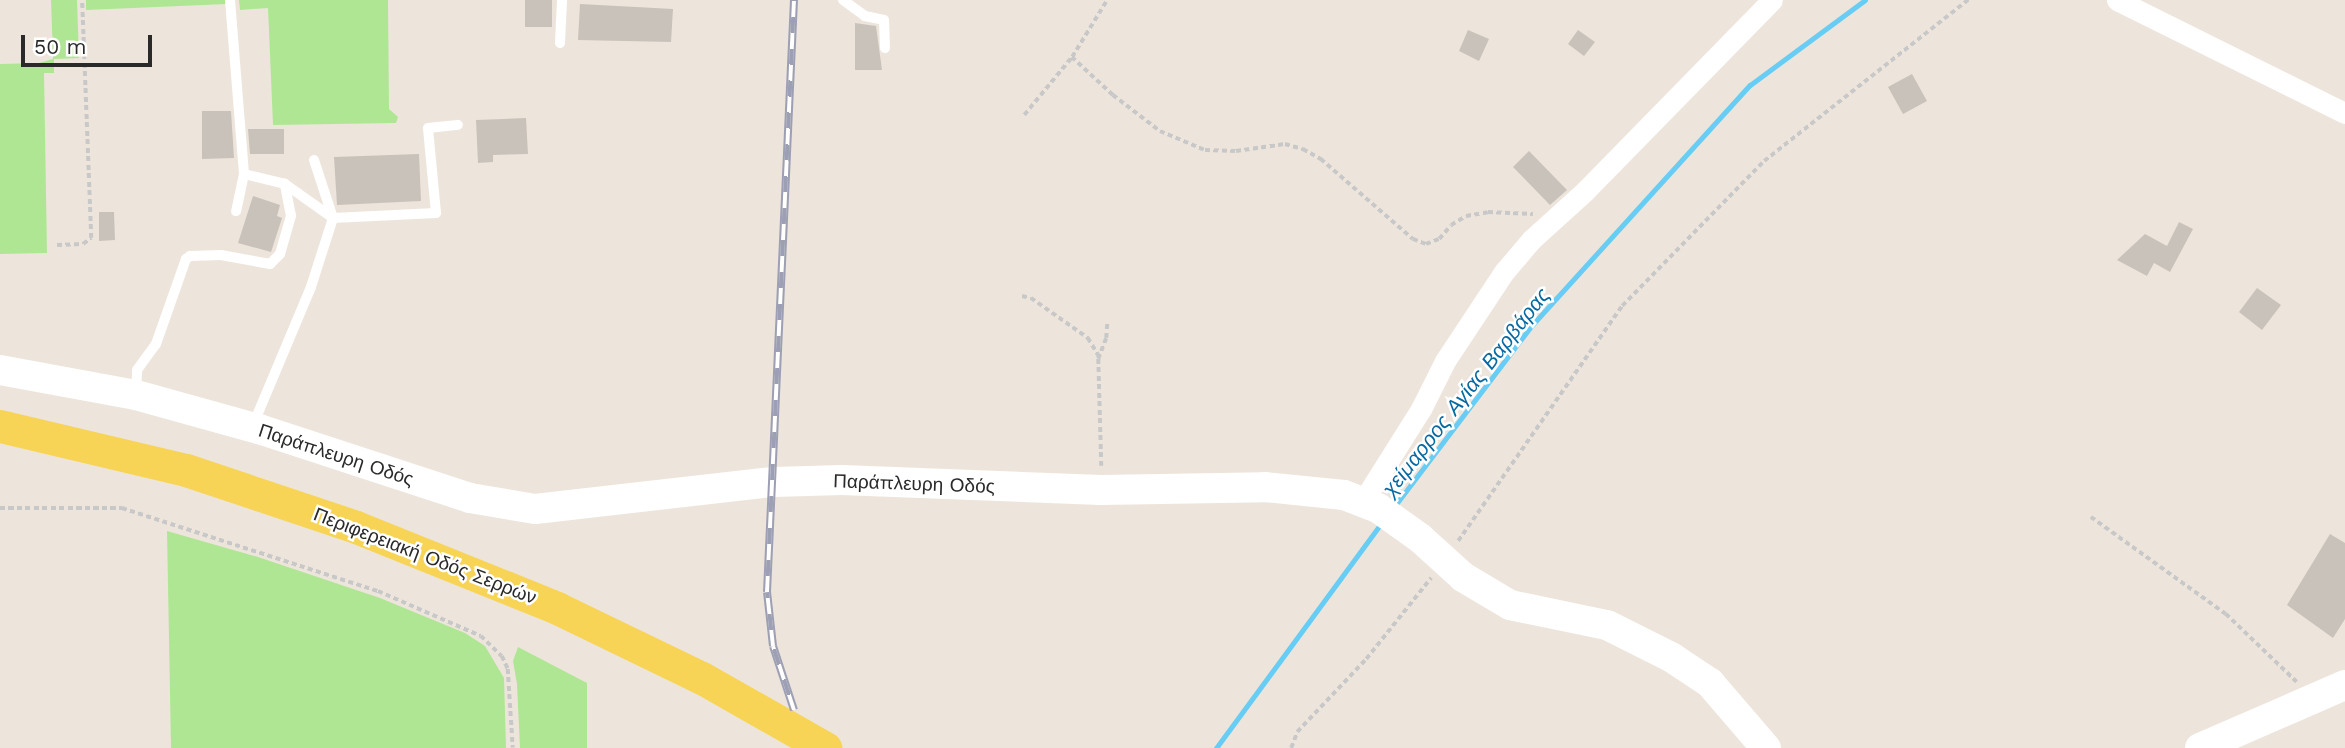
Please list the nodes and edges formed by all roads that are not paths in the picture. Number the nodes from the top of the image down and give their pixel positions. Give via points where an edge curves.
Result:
1 (230, 0) edge
2 (562, 0) edge
3 (843, 0) edge
4 (1773, 0) edge
5 (2117, 0) edge
6 (560, 43) dead end
7 (885, 48) dead end
8 (2345, 113) edge
9 (458, 125) dead end
10 (314, 160) dead end
11 (244, 174) junction
12 (285, 184) junction
13 (236, 211) dead end
14 (333, 218) junction
15 (0, 370) edge
16 (136, 395) junction
17 (0, 426) edge
18 (252, 428) junction
19 (1371, 505) junction
20 (2345, 685) edge
21 (825, 748) edge
22 (1766, 748) edge
23 (2200, 748) edge

1 - 11 lane
2 - 6 lane
3 - 7 lane via 865,16 884,20
4 - 19 street via 1504,272 1479,308
5 - 8 street
9 - 14 lane via 428,128 436,213
10 - 14 lane
11 - 12 lane
11 - 13 lane
12 - 14 lane
12 - 16 lane via 291,216 280,254 270,264 221,255 186,259 156,344 137,370
14 - 18 lane via 311,286
15 - 16 street, Παράπλευρη Οδός
16 - 18 street, Παράπλευρη Οδός
17 - 21 main road, Περιφερειακή Οδός Σερρών via 186,470 356,527 557,608 702,678
18 - 19 street, Παράπλευρη Οδός via 470,498 535,509 793,482 885,481 1101,489 1291,488
19 - 22 street, Παράπλευρη Οδός via 1420,538 1486,593 1510,605 1607,625 1671,657 1710,683
20 - 23 street

